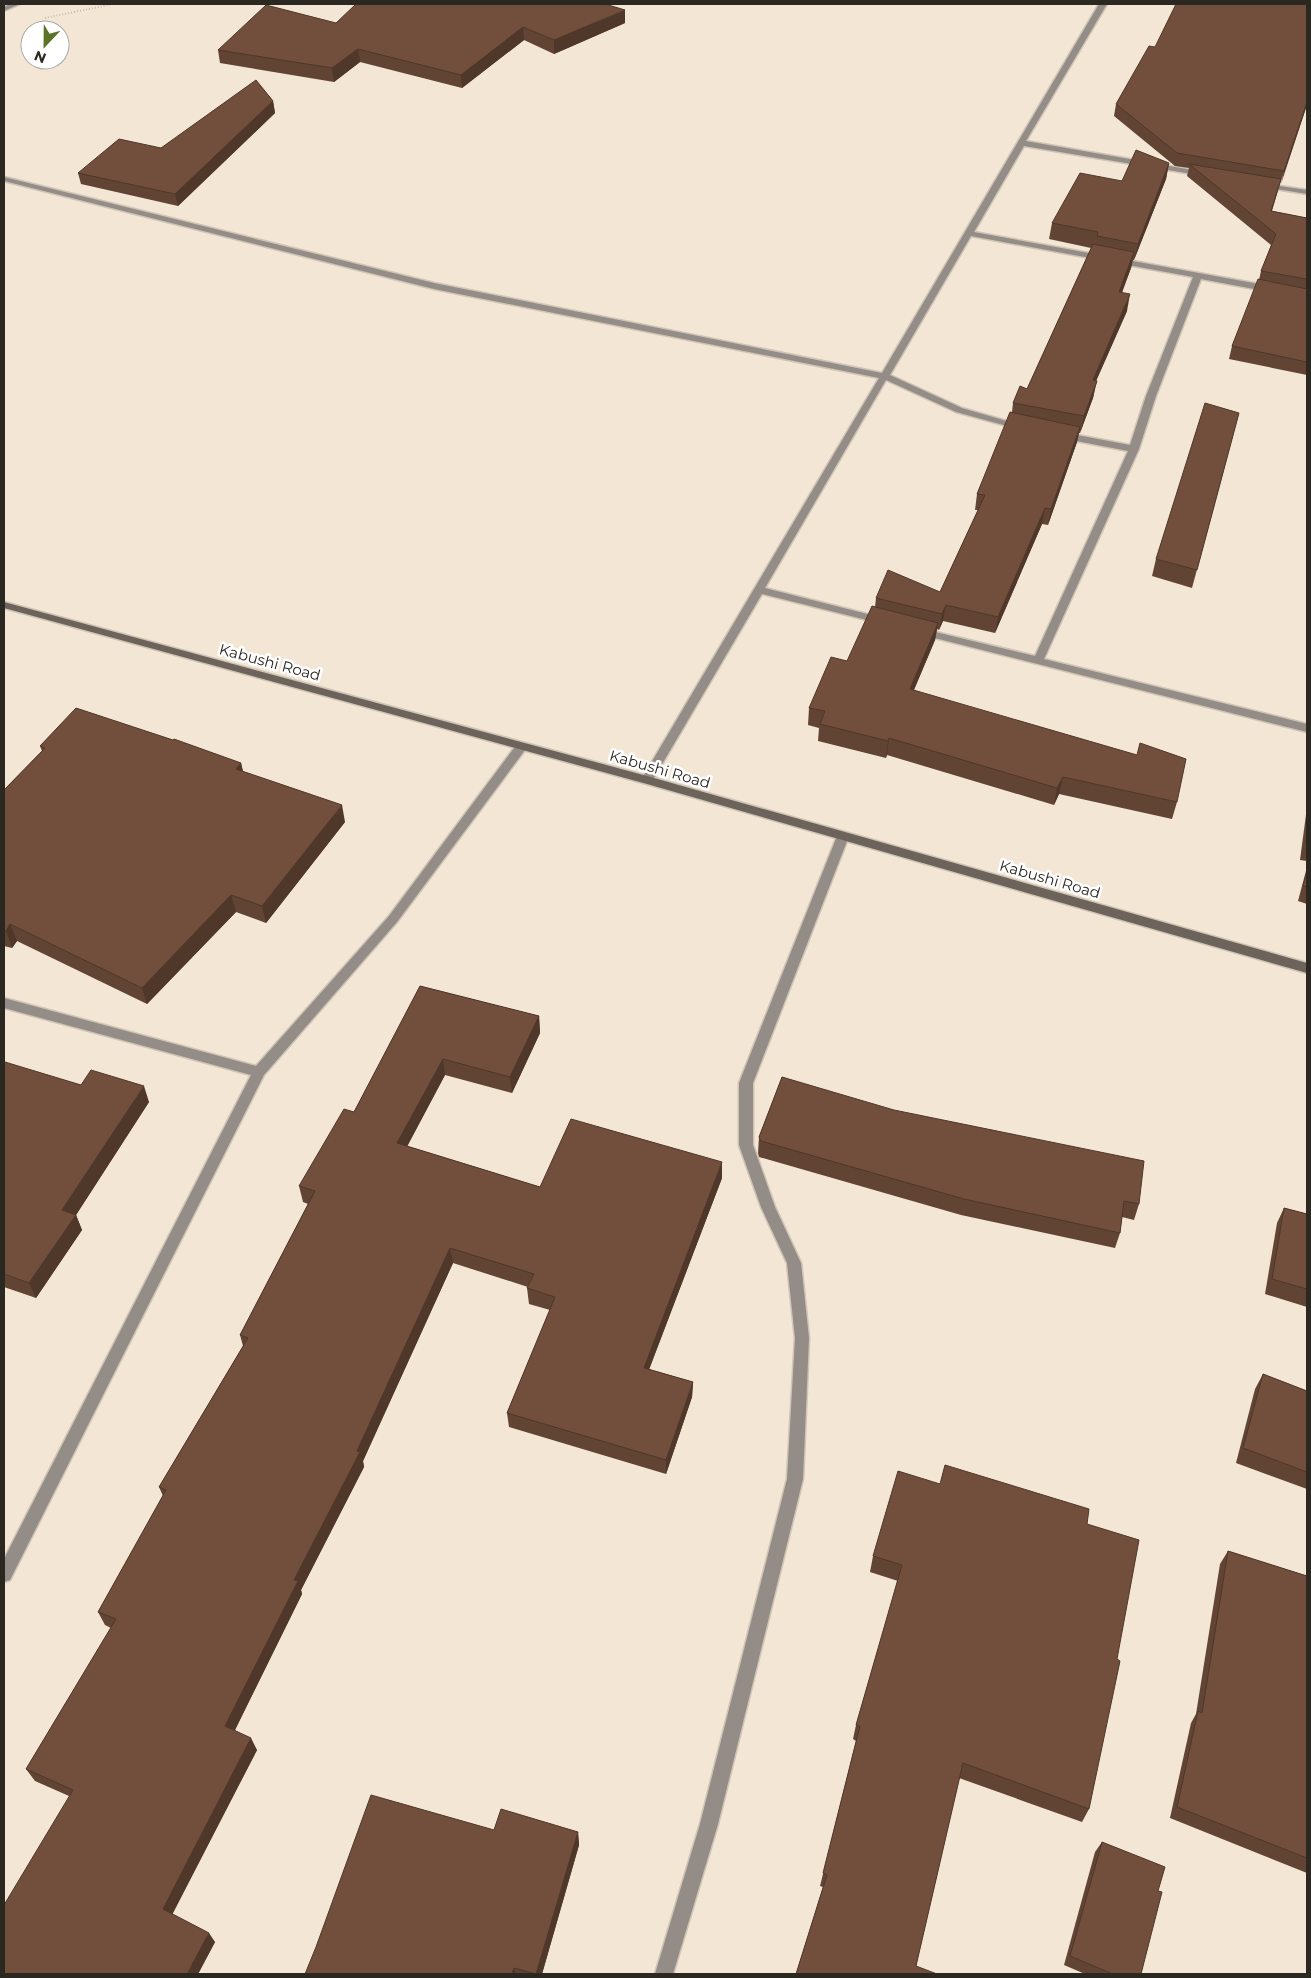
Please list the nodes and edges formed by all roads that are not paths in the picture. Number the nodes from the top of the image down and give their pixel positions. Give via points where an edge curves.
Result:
1 (16, 4) edge
2 (1103, 4) edge
3 (4, 9) edge
4 (1021, 143) junction
5 (1212, 176) edge
6 (4, 178) edge
7 (1250, 182) edge
8 (1307, 192) edge
9 (968, 233) junction
10 (1198, 275) junction
11 (1280, 291) edge
12 (884, 376) junction
13 (1032, 429) edge
14 (1051, 432) edge
15 (1134, 449) junction
16 (759, 590) junction
17 (4, 605) edge
18 (1038, 661) junction
19 (1307, 728) edge
20 (521, 747) junction
21 (647, 780) junction
22 (843, 836) junction
23 (1307, 968) edge
24 (4, 1003) edge
25 (259, 1072) junction
26 (4, 1575) edge
27 (664, 1974) edge

1 - 3 street
2 - 4 street
4 - 5 street
4 - 9 street
6 - 12 street via 434,286
7 - 8 street
9 - 10 street
9 - 12 street
10 - 11 street
10 - 15 street
12 - 13 street via 959,410
12 - 16 street
14 - 15 street
15 - 18 street
16 - 18 street
16 - 21 street
17 - 20 main road, Kabushi Road
18 - 19 street
20 - 21 main road, Kabushi Road
20 - 25 street via 393,918
21 - 22 main road, Kabushi Road
22 - 23 main road, Kabushi Road
22 - 27 street via 746,1084 746,1145 768,1207 794,1263 802,1338 795,1479 709,1824
24 - 25 street
25 - 26 street

